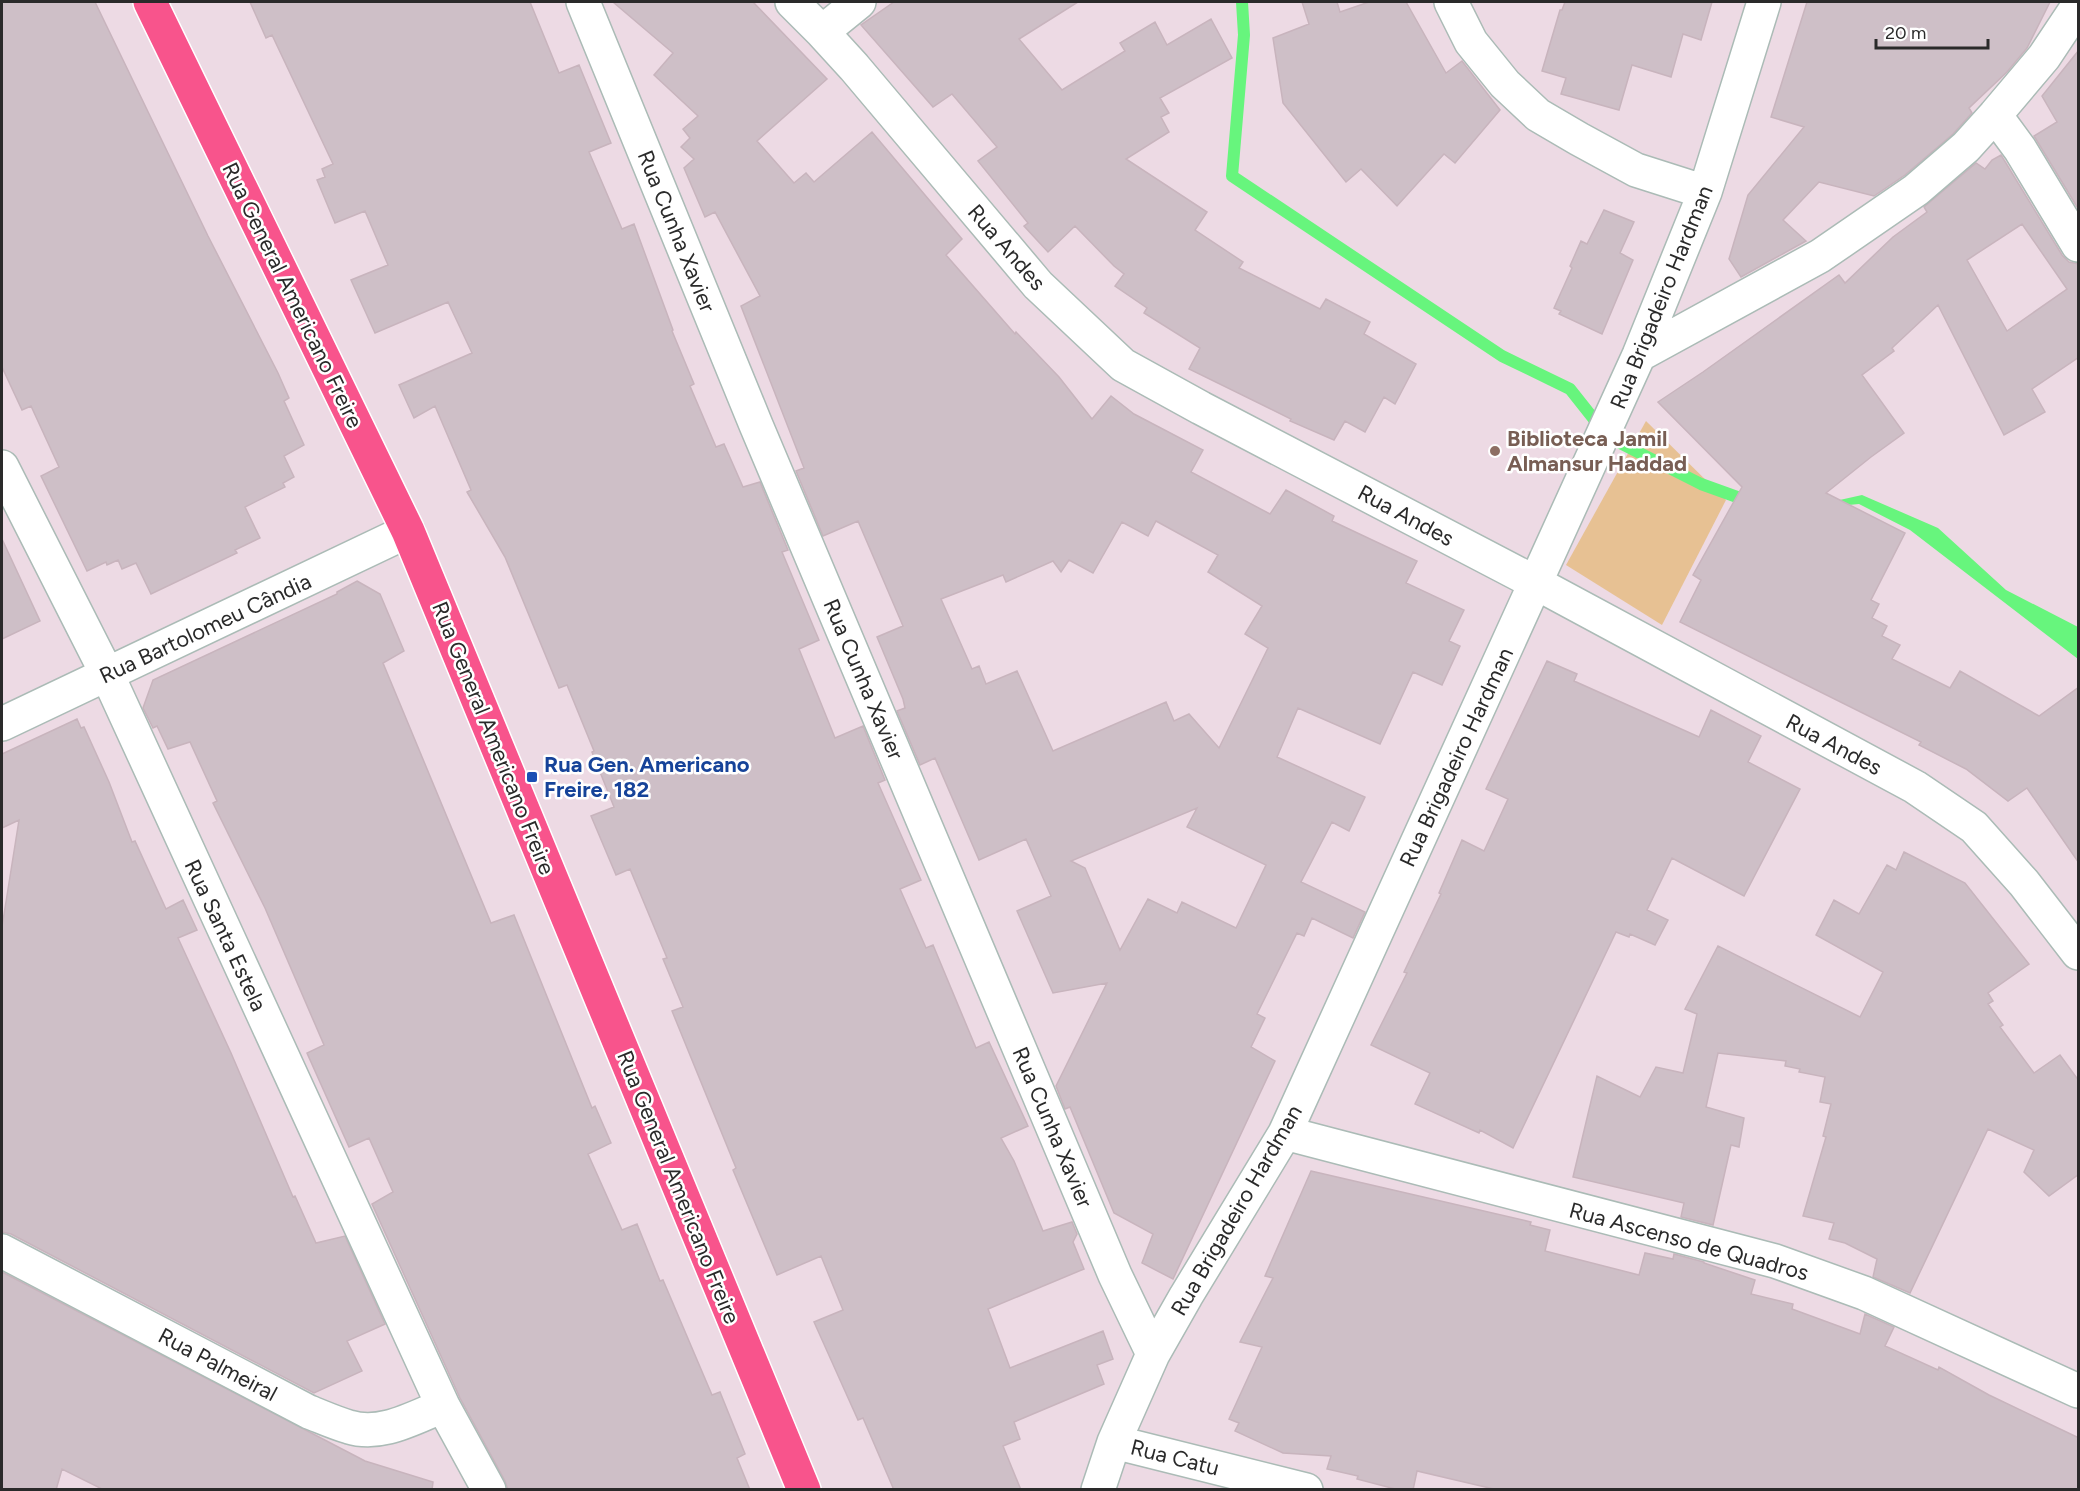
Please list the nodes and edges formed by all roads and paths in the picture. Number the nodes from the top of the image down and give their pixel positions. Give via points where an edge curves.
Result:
1 (150, 2) edge
2 (583, 2) edge
3 (792, 2) edge
4 (859, 2) edge
5 (1450, 2) edge
6 (1764, 2) edge
7 (2079, 6) edge
8 (822, 32) junction
9 (1995, 115) junction
10 (1705, 192) junction
11 (2079, 245) edge
12 (1639, 355) junction
13 (2, 467) edge
14 (408, 531) junction
15 (1536, 583) junction
16 (107, 674) junction
17 (2, 724) edge
18 (2079, 953) edge
19 (1285, 1133) junction
20 (2, 1251) edge
21 (1153, 1354) junction
22 (2079, 1391) edge
23 (443, 1406) junction
24 (1114, 1442) junction
25 (489, 1490) edge
26 (804, 1490) edge
27 (1098, 1490) edge
28 (1306, 1490) edge

1 - 14 main road, Rua General Americano Freire
2 - 21 street, Rua Cunha Xavier via 775,469 1115,1275
3 - 8 street, Rua Andes
4 - 8 street
5 - 10 street via 1471,42 1504,84 1538,115 1636,170
6 - 10 street, Rua Brigadeiro Hardman
7 - 9 street via 2044,57
8 - 15 street, Rua Andes via 1038,285 1123,365
9 - 11 street
9 - 12 street via 1966,147 1916,190 1820,256
10 - 12 street, Rua Brigadeiro Hardman
12 - 15 street, Rua Brigadeiro Hardman
13 - 16 street, Rua Santa Estela
14 - 16 street, Rua Bartolomeu Cândia
14 - 26 main road, Rua General Americano Freire
15 - 18 street, Rua Andes via 1915,787 1974,827 2024,882
15 - 19 street, Rua Brigadeiro Hardman
16 - 17 street, Rua Bartolomeu Cândia
16 - 23 street, Rua Santa Estela
19 - 21 street, Rua Brigadeiro Hardman
19 - 22 street, Rua Ascenso de Quadros via 1775,1261 1864,1293
20 - 23 street, Rua Palmeiral via 309,1412 351,1428 378,1430
21 - 24 street, Rua Brigadeiro Hardman
23 - 25 street, Rua Santa Estela
24 - 27 street, Rua Brigadeiro Hardman
24 - 28 street, Rua Catu

